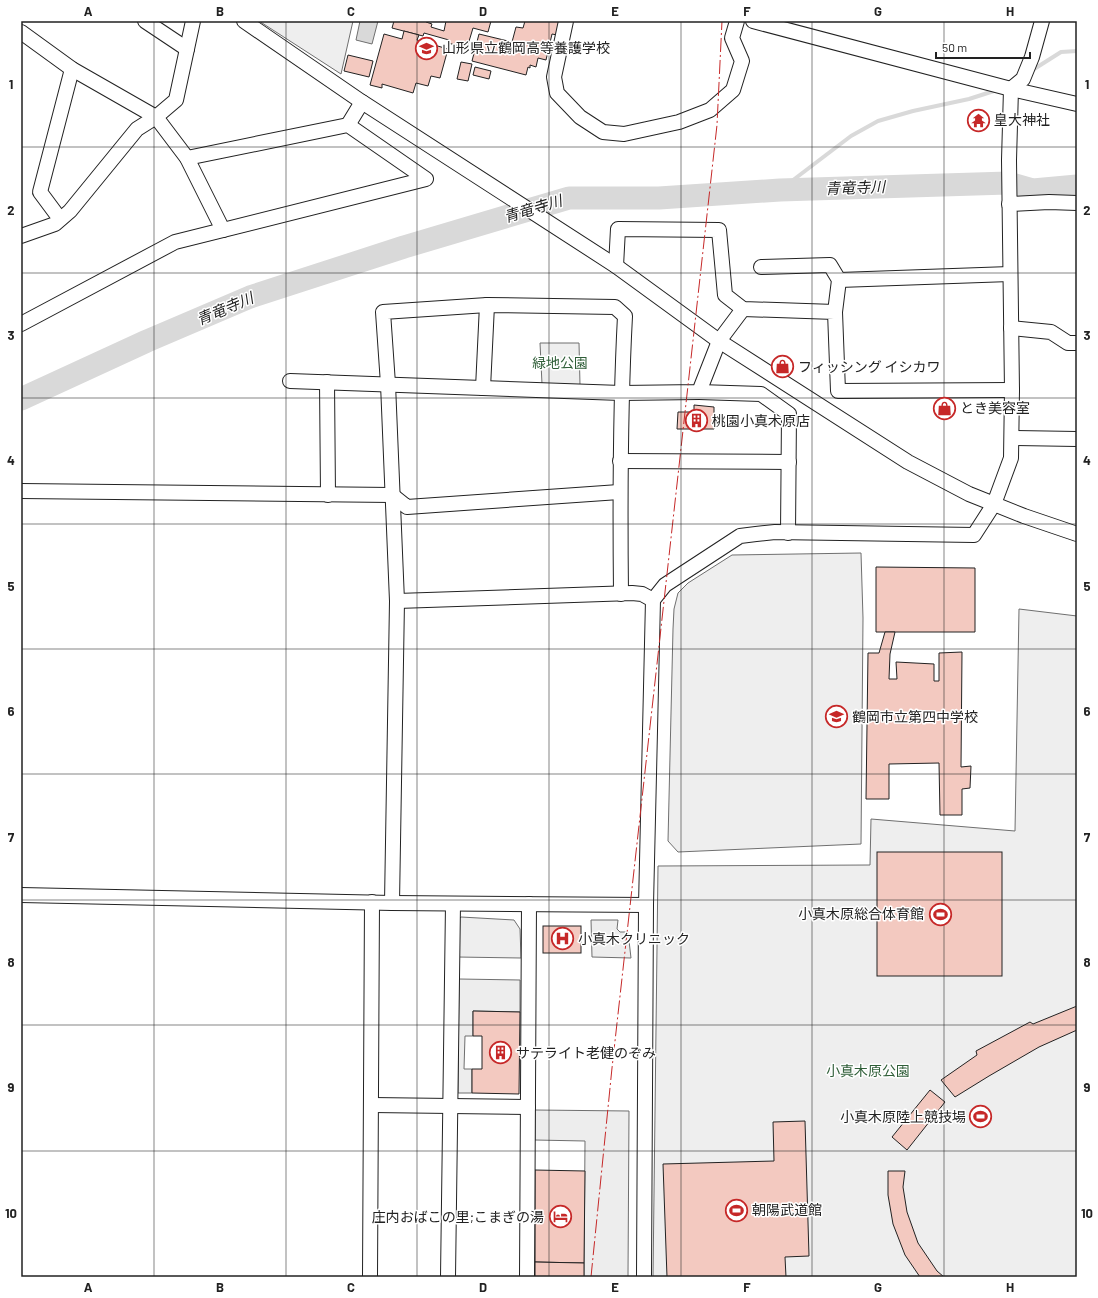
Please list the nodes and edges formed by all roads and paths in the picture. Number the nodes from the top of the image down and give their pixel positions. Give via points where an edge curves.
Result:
1 (145, 21) edge
2 (193, 21) edge
3 (244, 21) edge
4 (566, 21) edge
5 (737, 21) edge
6 (753, 21) edge
7 (1042, 21) edge
8 (797, 26) edge
9 (21, 32) edge
10 (187, 48) junction
11 (72, 69) junction
12 (1011, 89) junction
13 (362, 102) junction
14 (1077, 104) edge
15 (156, 117) junction
16 (348, 125) junction
17 (187, 158) junction
18 (1077, 203) edge
19 (1009, 204) junction
20 (60, 219) junction
21 (223, 230) junction
22 (21, 236) edge
23 (616, 266) junction
24 (761, 266) dead end
25 (1010, 274) junction
26 (839, 280) junction
27 (487, 305) junction
28 (743, 309) junction
29 (835, 312) junction
30 (21, 324) edge
31 (1011, 328) junction
32 (719, 341) junction
33 (1077, 343) edge
34 (290, 381) dead end
35 (327, 382) junction
36 (388, 384) junction
37 (483, 388) junction
38 (1012, 390) junction
39 (699, 392) junction
40 (621, 393) junction
41 (1012, 438) junction
42 (1077, 438) edge
43 (620, 461) junction
44 (789, 462) junction
45 (21, 491) edge
46 (620, 492) junction
47 (328, 495) junction
48 (392, 495) junction
49 (994, 504) junction
50 (788, 533) junction
51 (1077, 534) edge
52 (621, 594) junction
53 (653, 600) junction
54 (397, 601) junction
55 (21, 895) edge
56 (372, 902) junction
57 (392, 903) junction
58 (453, 904) junction
59 (529, 904) junction
60 (646, 905) junction
61 (372, 1105) junction
62 (450, 1106) junction
63 (528, 1106) junction
64 (370, 1277) edge
65 (448, 1277) edge
66 (527, 1277) edge
67 (644, 1277) edge

1 - 10 street
2 - 10 street
3 - 13 street
4 - 5 street via 554,76 557,93 580,117 603,132 624,134 679,122 710,110 733,90 742,61 732,38
6 - 8 street
7 - 12 street via 1023,79
8 - 12 street
9 - 11 street
10 - 15 street via 176,100
11 - 15 street
11 - 20 street via 40,192
12 - 14 street
12 - 19 street
13 - 16 street
13 - 23 street
15 - 17 street
15 - 20 street via 137,129 70,211
16 - 17 street
16 - 21 street via 426,179
17 - 21 street
18 - 19 street
19 - 25 street
20 - 22 street via 55,224
21 - 30 street via 175,242
23 - 28 street via 618,229 719,230 725,295
23 - 32 street
24 - 26 street via 830,265
25 - 26 street
25 - 31 street
26 - 29 street
27 - 36 street via 383,312
27 - 37 street
27 - 40 street via 615,307 625,316
28 - 29 street
28 - 32 street
29 - 38 street via 838,392
31 - 33 street via 1051,332 1068,343
31 - 38 street
32 - 39 street
32 - 49 street via 908,462
34 - 35 street
35 - 36 street
35 - 47 street
36 - 37 street
36 - 48 street
37 - 40 street
38 - 41 street
39 - 40 street
39 - 44 street via 761,394 789,414
40 - 43 street
41 - 42 street
41 - 49 street via 1011,458
43 - 44 street
43 - 46 street
44 - 50 street
45 - 47 street
46 - 48 street via 407,507
46 - 52 street
47 - 48 street
48 - 54 street
49 - 50 street via 974,535
49 - 51 street
50 - 53 street via 740,536 665,585
52 - 53 street via 642,594
52 - 54 street
53 - 60 street
54 - 57 street
55 - 56 street
56 - 57 street
56 - 61 street
57 - 58 street
58 - 59 street
58 - 62 street
59 - 60 street
59 - 63 street
60 - 67 street
61 - 62 street
61 - 64 street
62 - 63 street
62 - 65 street
63 - 66 street

